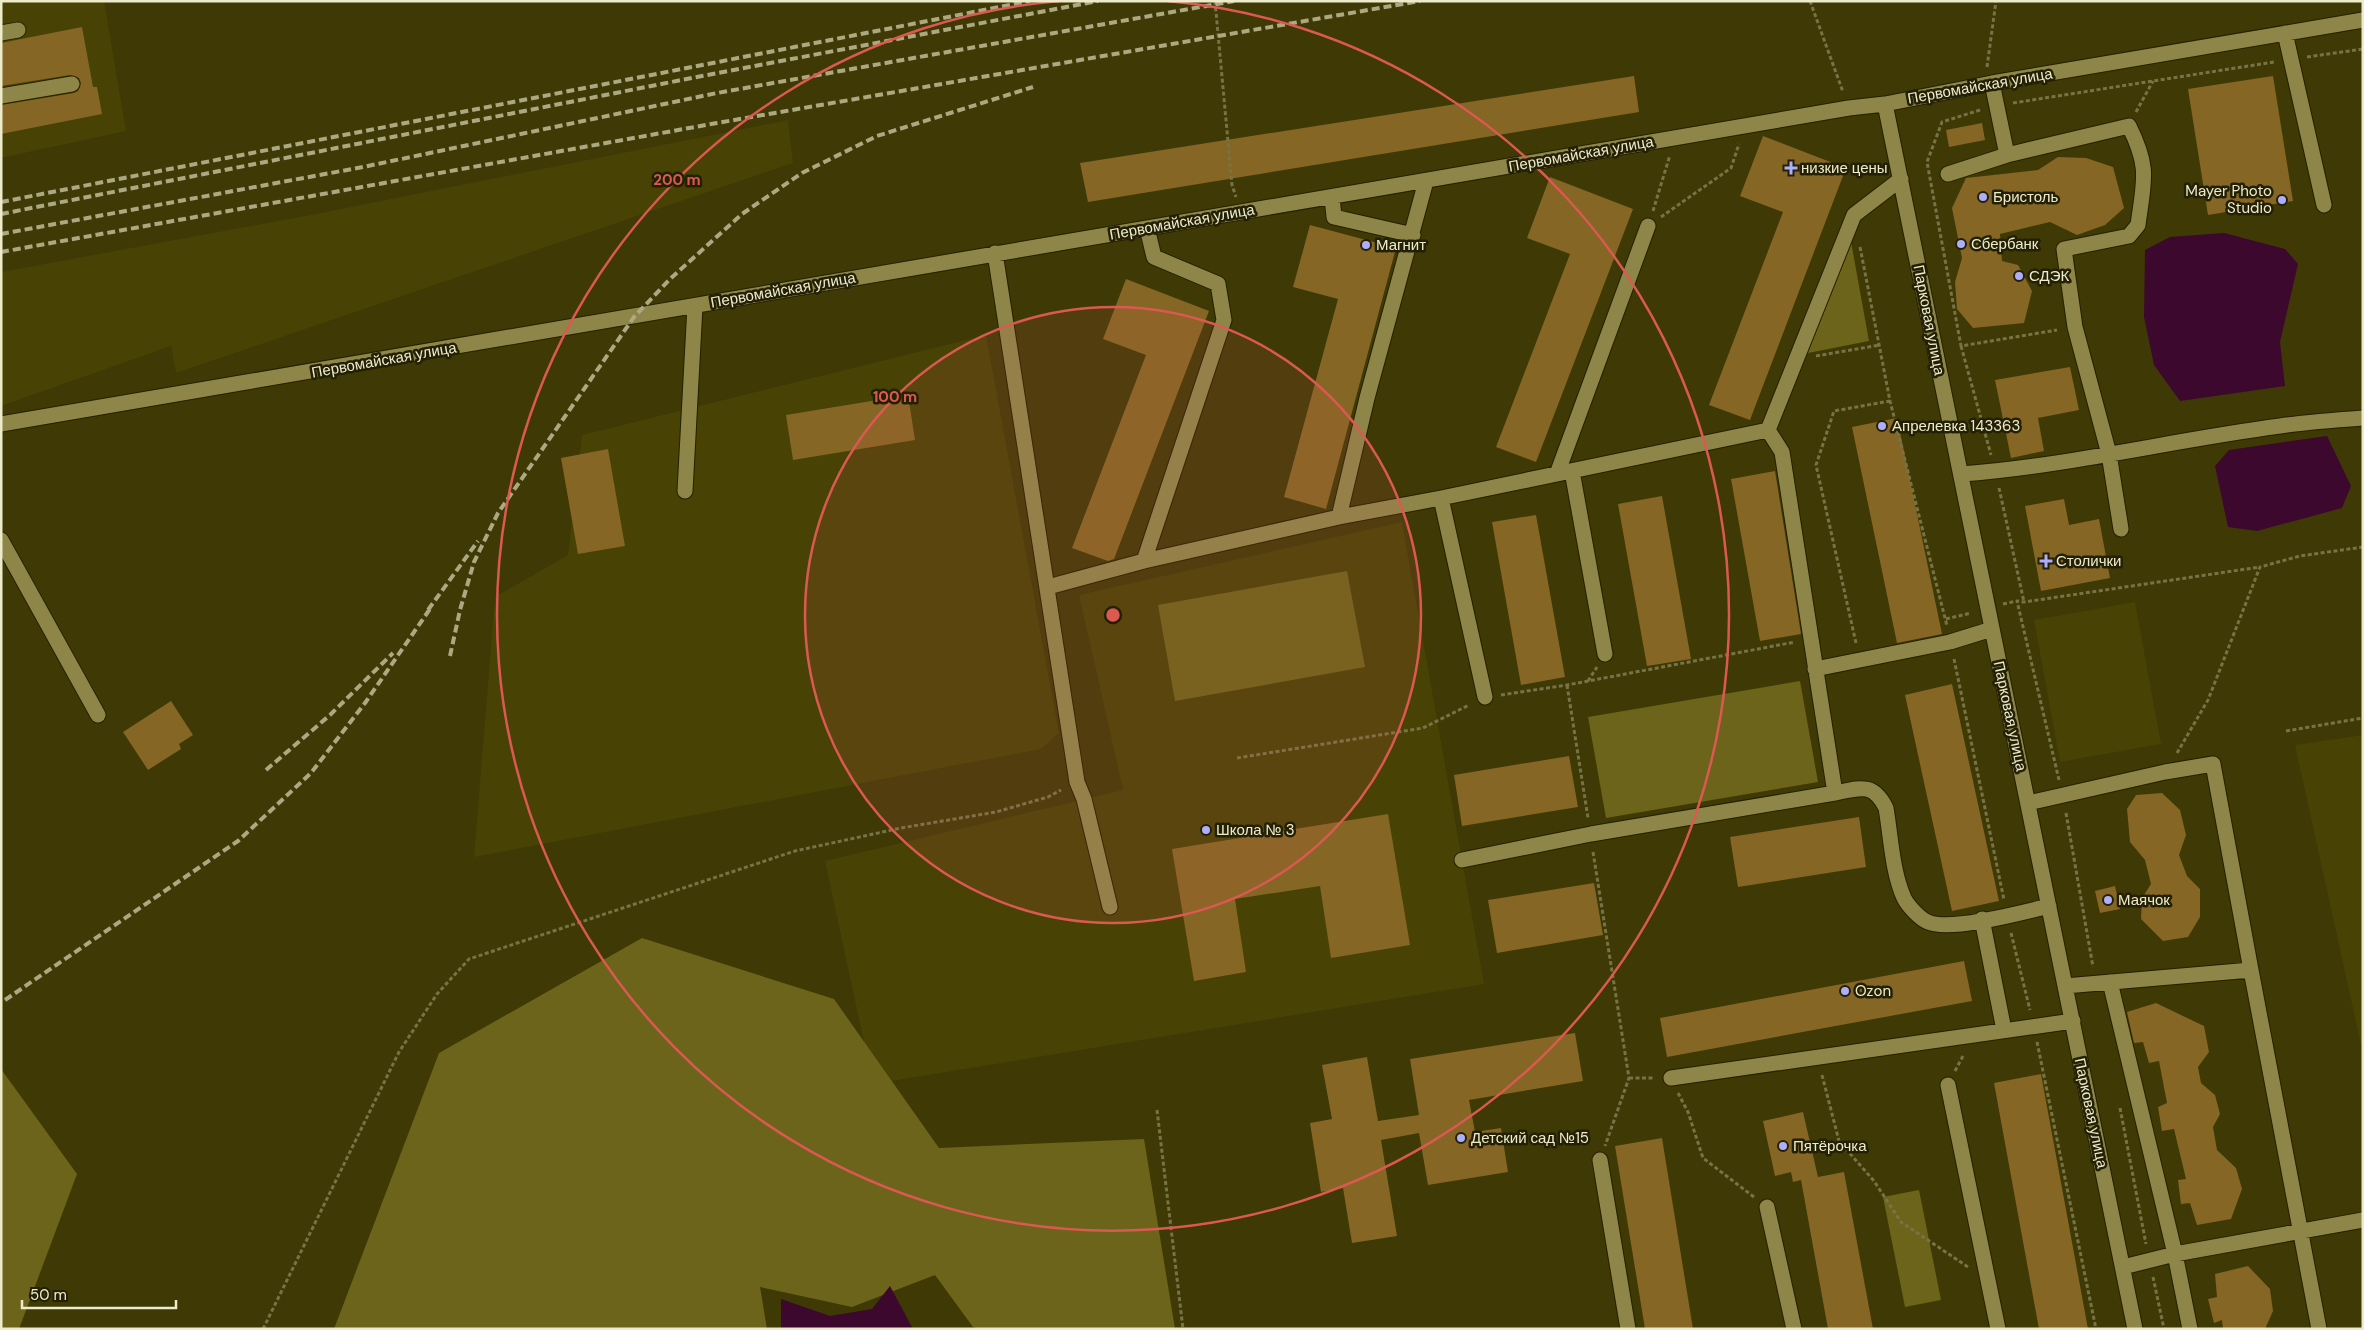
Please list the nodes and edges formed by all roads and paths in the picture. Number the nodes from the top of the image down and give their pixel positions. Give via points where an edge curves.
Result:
1 (1215, 1) edge
2 (1810, 1) edge
3 (1996, 1) edge
4 (2363, 20) edge
5 (18, 30) dead end
6 (1, 33) edge
7 (2285, 33) junction
8 (2363, 49) edge
9 (2291, 60) junction
10 (2153, 81) junction
11 (1992, 83) junction
12 (72, 84) dead end
13 (1, 96) edge
14 (1886, 104) junction
15 (1998, 105) junction
16 (1849, 108) junction
17 (1745, 126) junction
18 (2129, 126) junction
19 (1676, 138) junction
20 (2007, 155) junction
21 (1948, 174) dead end
22 (1901, 179) junction
23 (1426, 181) junction
24 (1332, 196) junction
25 (2324, 205) dead end
26 (1242, 212) junction
27 (1648, 226) junction
28 (1147, 228) junction
29 (1413, 235) junction
30 (1860, 243) dead end
31 (995, 253) junction
32 (695, 306) junction
33 (2075, 327) junction
34 (1880, 346) junction
35 (1796, 359) junction
36 (1890, 401) junction
37 (2363, 418) edge
38 (1, 424) edge
39 (1768, 430) junction
40 (2108, 454) junction
41 (1572, 471) junction
42 (1556, 474) junction
43 (1961, 474) junction
44 (685, 491) dead end
45 (1441, 498) junction
46 (1339, 517) junction
47 (2121, 529) dead end
48 (1, 540) edge
49 (2363, 547) edge
50 (1144, 561) junction
51 (2260, 567) junction
52 (1048, 587) junction
53 (1992, 629) junction
54 (1813, 639) junction
55 (1950, 642) junction
56 (1605, 654) dead end
57 (1860, 661) junction
58 (1815, 669) junction
59 (1567, 686) junction
60 (1485, 697) junction
61 (98, 714) dead end
62 (2363, 718) edge
63 (2286, 731) dead end
64 (1237, 758) dead end
65 (2165, 772) junction
66 (1077, 782) junction
67 (1835, 792) junction
68 (2063, 794) junction
69 (2028, 803) junction
70 (1591, 834) junction
71 (1462, 860) dead end
72 (2049, 906) junction
73 (1110, 907) dead end
74 (2007, 916) junction
75 (1982, 919) junction
76 (2251, 970) junction
77 (2103, 983) junction
78 (2065, 986) junction
79 (2073, 1021) junction
80 (2034, 1028) junction
81 (2004, 1030) junction
82 (1975, 1035) junction
83 (1817, 1057) junction
84 (1629, 1078) junction
85 (1671, 1078) junction
86 (1948, 1085) joint
87 (2118, 1098) dead end
88 (1157, 1110) dead end
89 (1600, 1160) joint
90 (1767, 1207) joint
91 (2363, 1220) edge
92 (2301, 1231) junction
93 (2175, 1254) junction
94 (2150, 1260) junction
95 (2123, 1267) junction
96 (1989, 1281) junction
97 (263, 1329) edge
98 (1183, 1329) edge
99 (1628, 1329) edge
100 (1794, 1329) edge
101 (1998, 1329) edge
102 (2096, 1329) edge
103 (2135, 1329) edge
104 (2164, 1329) edge
105 (2190, 1329) edge
106 (2318, 1329) edge

1 - 26 path via 1232,185
2 - 16 path
3 - 11 path via 1986,64
4 - 7 street, Первомайская улица
5 - 6 street
7 - 9 street
7 - 11 street, Первомайская улица
8 - 9 path
9 - 10 path
9 - 25 street
10 - 15 path
10 - 18 path
11 - 14 street, Первомайская улица
11 - 15 street
12 - 13 street
14 - 16 street, Первомайская улица
14 - 22 street, Парковая улица
15 - 20 street
15 - 33 path via 1942,122 1927,162 1961,346
16 - 17 street, Первомайская улица
17 - 19 street, Первомайская улица
17 - 27 path via 1731,168
18 - 20 street
18 - 33 street via 2144,161 2138,225 2128,236 2064,249
19 - 23 street, Первомайская улица
19 - 27 path
20 - 21 street
22 - 35 street via 1854,215
22 - 43 street, Парковая улица
23 - 24 street, Первомайская улица
23 - 29 street
24 - 26 street, Первомайская улица
24 - 29 street via 1334,217
26 - 28 street, Первомайская улица
27 - 42 street
28 - 31 street, Первомайская улица
28 - 50 street via 1154,257 1218,284 1224,320
29 - 46 street via 1367,398
30 - 34 path
31 - 32 street, Первомайская улица
31 - 52 street
32 - 38 street, Первомайская улица
32 - 44 street
33 - 40 street
34 - 35 path
34 - 36 path
35 - 39 street
36 - 55 path
36 - 57 path via 1834,411 1816,465
37 - 40 street via 2279,426
39 - 41 street
39 - 54 street via 1782,452
40 - 43 street
40 - 47 street
41 - 42 street
41 - 56 street
42 - 45 street
43 - 53 street, Парковая улица
45 - 46 street
45 - 60 street
46 - 50 street
48 - 61 street
49 - 51 path via 2300,556
50 - 52 street
51 - 65 path via 2208,700
51 - 68 path via 2017,601
52 - 66 street
53 - 55 street
53 - 69 street, Парковая улица
54 - 58 street
54 - 59 path
55 - 57 street
55 - 74 path
57 - 58 street
58 - 67 street
59 - 60 path
59 - 70 path
60 - 64 path via 1423,728
62 - 63 path
65 - 68 street
65 - 76 street via 2213,764
66 - 73 street
66 - 97 path via 1048,797 996,812 795,851 469,959 437,994 400,1052
67 - 70 street
67 - 75 street via 1864,788 1881,798 1886,808 1899,883 1905,900 1919,915 1928,922 1946,926
68 - 69 street
68 - 77 path
69 - 72 street, Парковая улица
70 - 71 street
70 - 84 path
72 - 74 street
72 - 78 street, Парковая улица
74 - 75 street
74 - 80 path
75 - 81 street
76 - 77 street
76 - 92 street
77 - 78 street
77 - 93 street
78 - 79 street, Парковая улица
79 - 80 street
79 - 95 street, Парковая улица
80 - 81 street
80 - 102 path
81 - 82 street
82 - 83 street
82 - 86 path
83 - 85 street
83 - 96 path via 1839,1141 1874,1181 1901,1222
84 - 85 path
84 - 89 path
85 - 90 path via 1688,1112 1703,1158
86 - 96 street
87 - 94 path
88 - 98 path
89 - 99 street
90 - 100 street
91 - 92 street
92 - 93 street
92 - 106 street
93 - 94 street
93 - 105 street
94 - 95 street
94 - 104 path
95 - 103 street, Парковая улица
96 - 101 street

